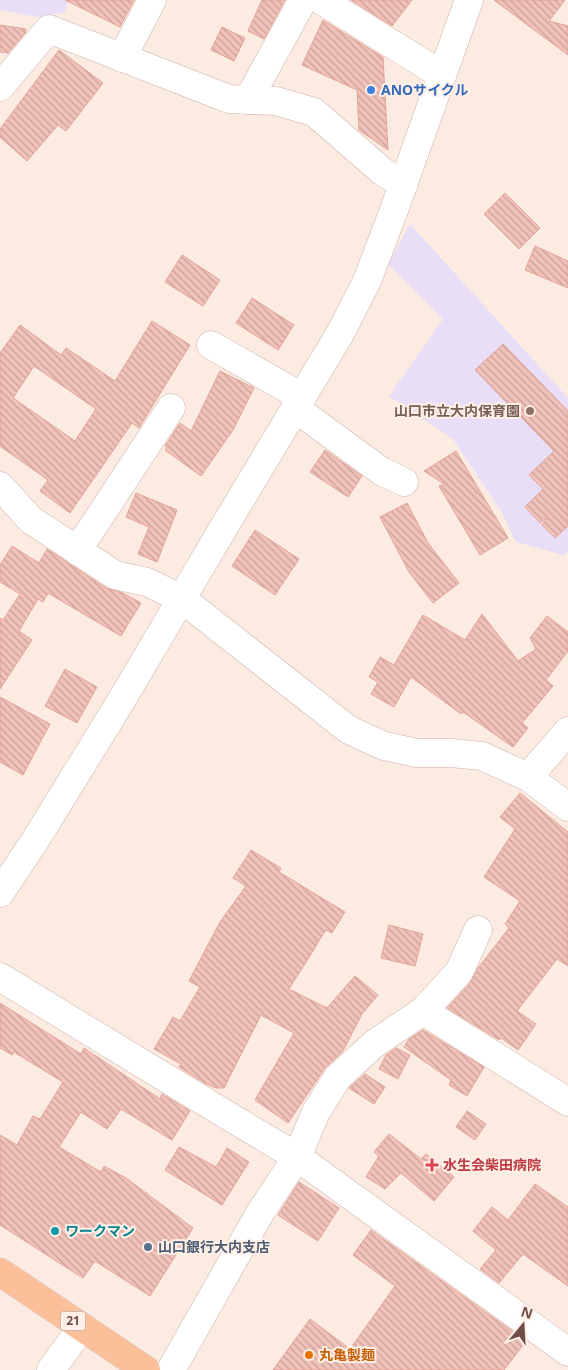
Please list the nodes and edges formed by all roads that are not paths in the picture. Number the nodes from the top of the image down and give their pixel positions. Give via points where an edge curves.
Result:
1 (152, 0) edge
2 (303, 0) edge
3 (320, 0) edge
4 (469, 0) edge
5 (122, 58) junction
6 (442, 75) junction
7 (0, 86) edge
8 (248, 100) junction
9 (404, 184) junction
10 (211, 345) dead end
11 (298, 403) junction
12 (171, 408) dead end
13 (404, 482) dead end
14 (0, 486) edge
15 (78, 551) junction
16 (182, 599) junction
17 (568, 730) edge
18 (528, 777) junction
19 (568, 807) edge
20 (0, 893) edge
21 (478, 930) dead end
22 (0, 977) edge
23 (423, 1011) junction
24 (568, 1102) edge
25 (297, 1157) junction
26 (0, 1272) edge
27 (82, 1327) junction
28 (568, 1352) edge
29 (52, 1370) edge
30 (146, 1370) edge
31 (171, 1370) edge

1 - 5 street
2 - 8 street
3 - 6 street
4 - 6 street
5 - 7 street via 49,29
5 - 8 street via 230,99
6 - 9 street
8 - 9 street via 276,101 314,112 383,172
9 - 11 street via 366,281 341,332
10 - 11 street
11 - 13 street via 380,472
11 - 16 street
12 - 15 street
14 - 15 street via 31,520
15 - 16 street via 115,575 148,582
16 - 18 street via 350,730 384,746 417,753 482,756
16 - 20 street
17 - 18 street
18 - 19 street
21 - 23 street via 459,972
22 - 25 street
23 - 24 street
23 - 25 street via 374,1044 338,1077 316,1112
25 - 28 street
25 - 31 street via 260,1213
26 - 27 main road, 21
27 - 29 street
27 - 30 main road, 21

